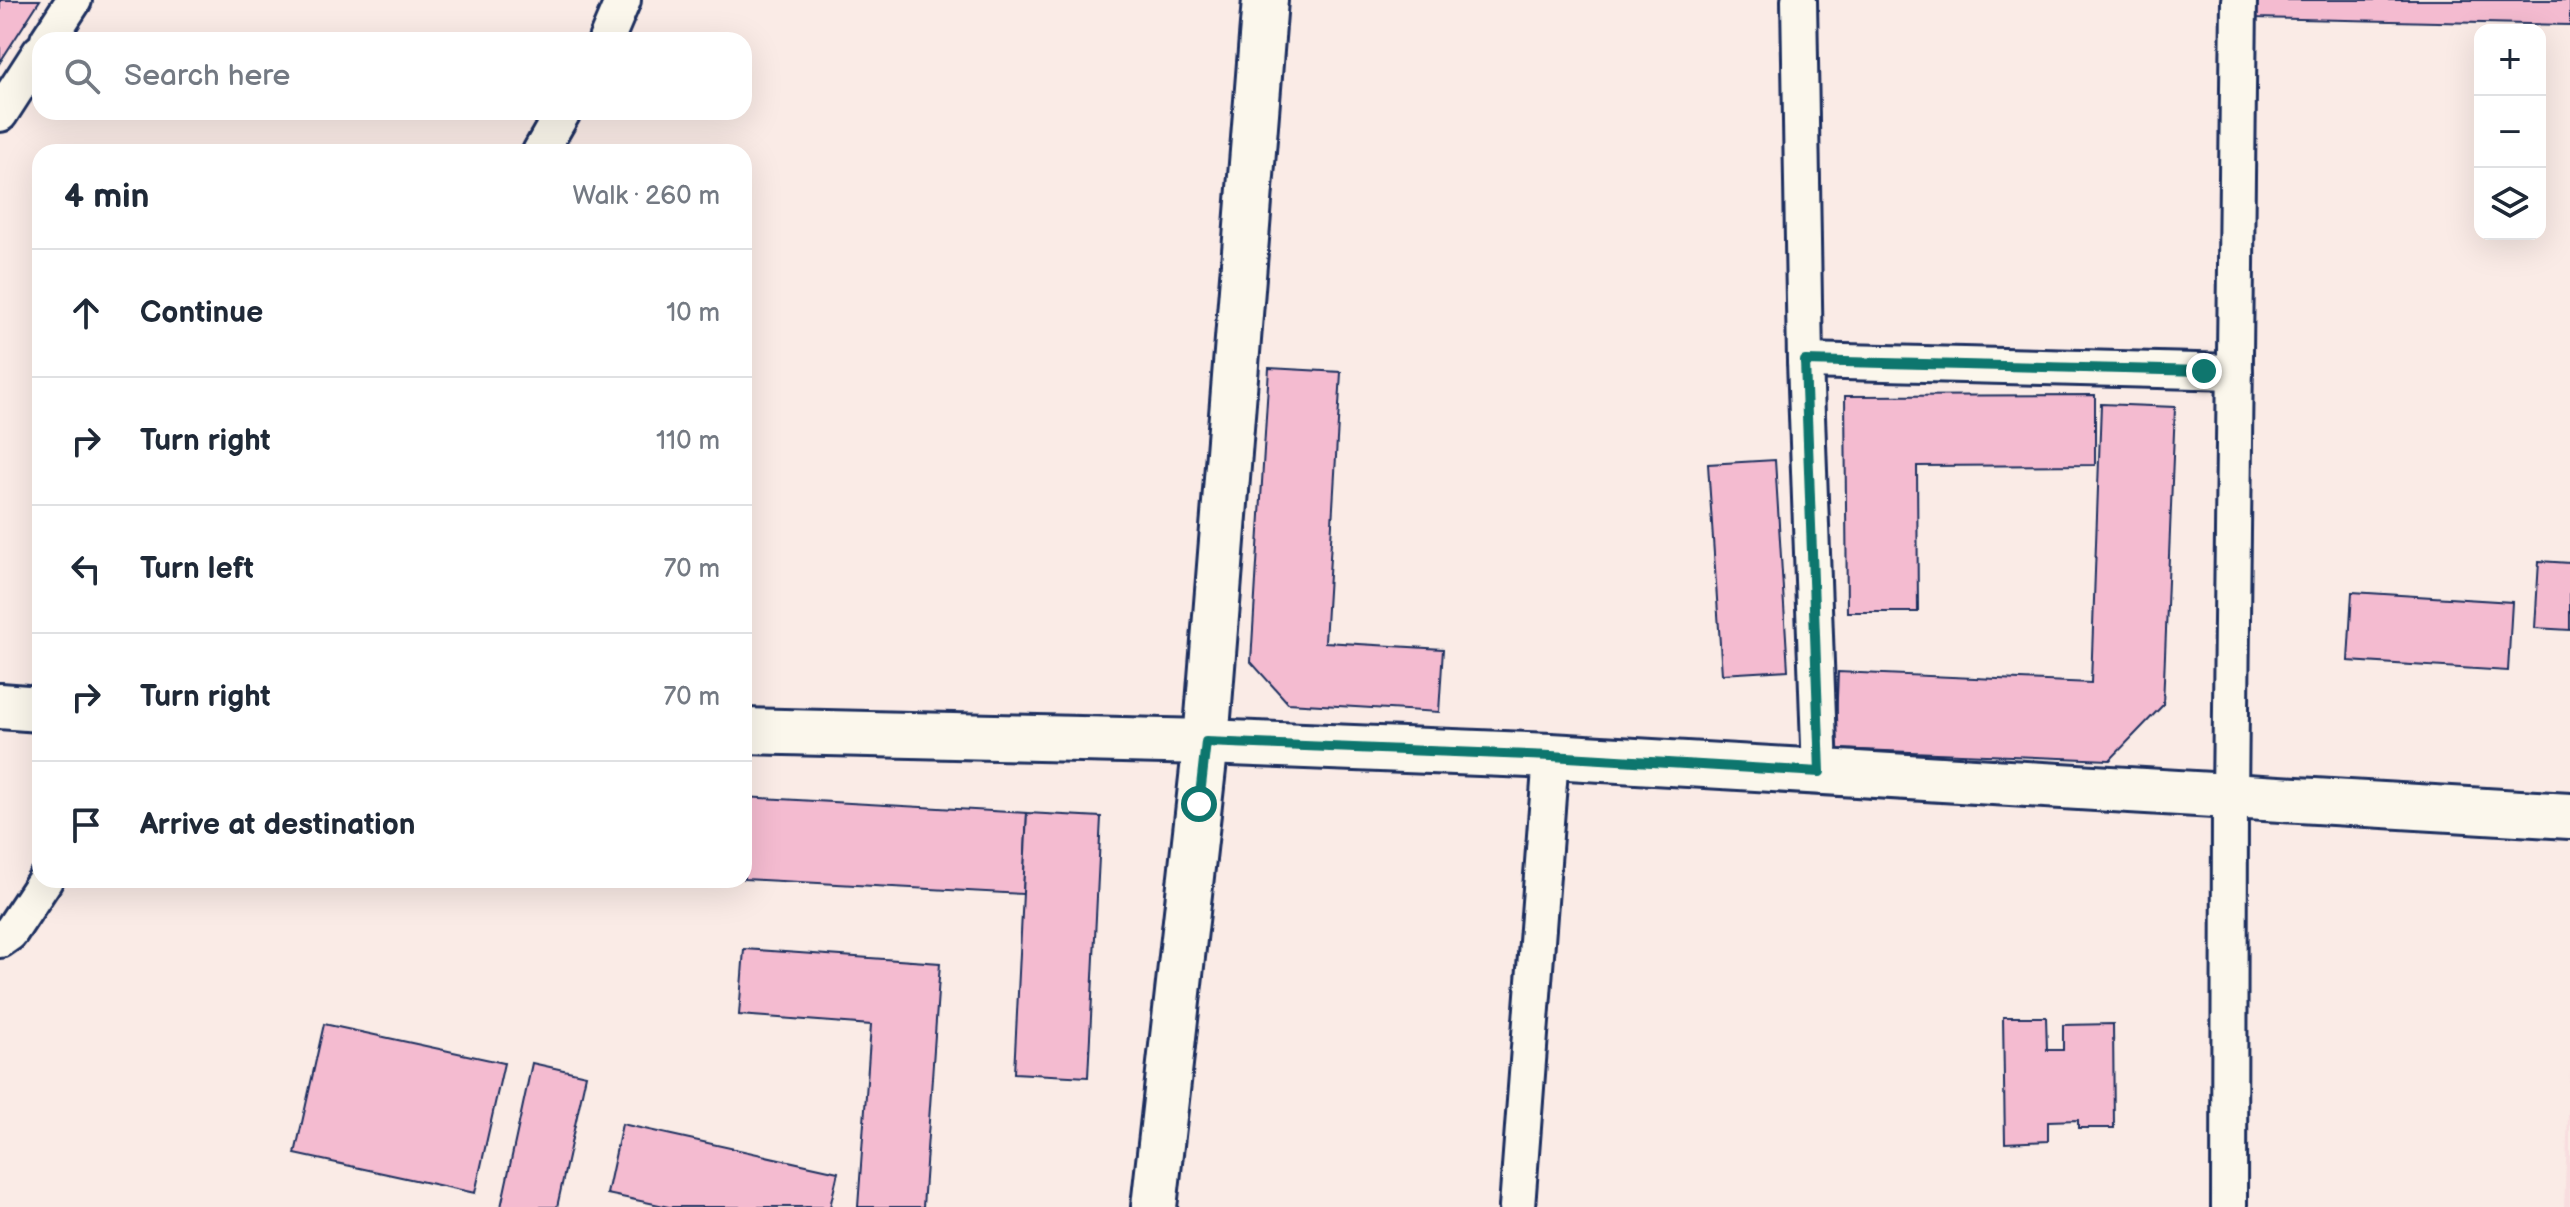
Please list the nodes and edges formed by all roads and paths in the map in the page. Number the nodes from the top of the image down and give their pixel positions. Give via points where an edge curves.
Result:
1 (74, 0) edge
2 (623, 0) edge
3 (1265, 0) edge
4 (1799, 0) edge
5 (2239, 0) edge
6 (53, 32) edge
7 (609, 32) edge
8 (32, 64) edge
9 (0, 114) edge
10 (558, 120) edge
11 (545, 144) edge
12 (1805, 361) junction
13 (2235, 372) junction
14 (0, 706) edge
15 (32, 708) edge
16 (752, 731) edge
17 (1206, 742) junction
18 (1551, 756) junction
19 (1820, 772) junction
20 (2230, 797) junction
21 (2570, 816) edge
22 (40, 888) edge
23 (0, 940) edge
24 (1154, 1207) edge
25 (1517, 1207) edge
26 (2229, 1207) edge

1 - 6 street
2 - 7 street
3 - 17 street
4 - 12 street
5 - 13 street
8 - 9 street
10 - 11 street
12 - 13 street
12 - 19 street
13 - 20 street
14 - 15 street
16 - 17 street
17 - 18 street
17 - 24 street
18 - 19 street
18 - 25 street
19 - 20 street
20 - 21 street
20 - 26 street
22 - 23 street

